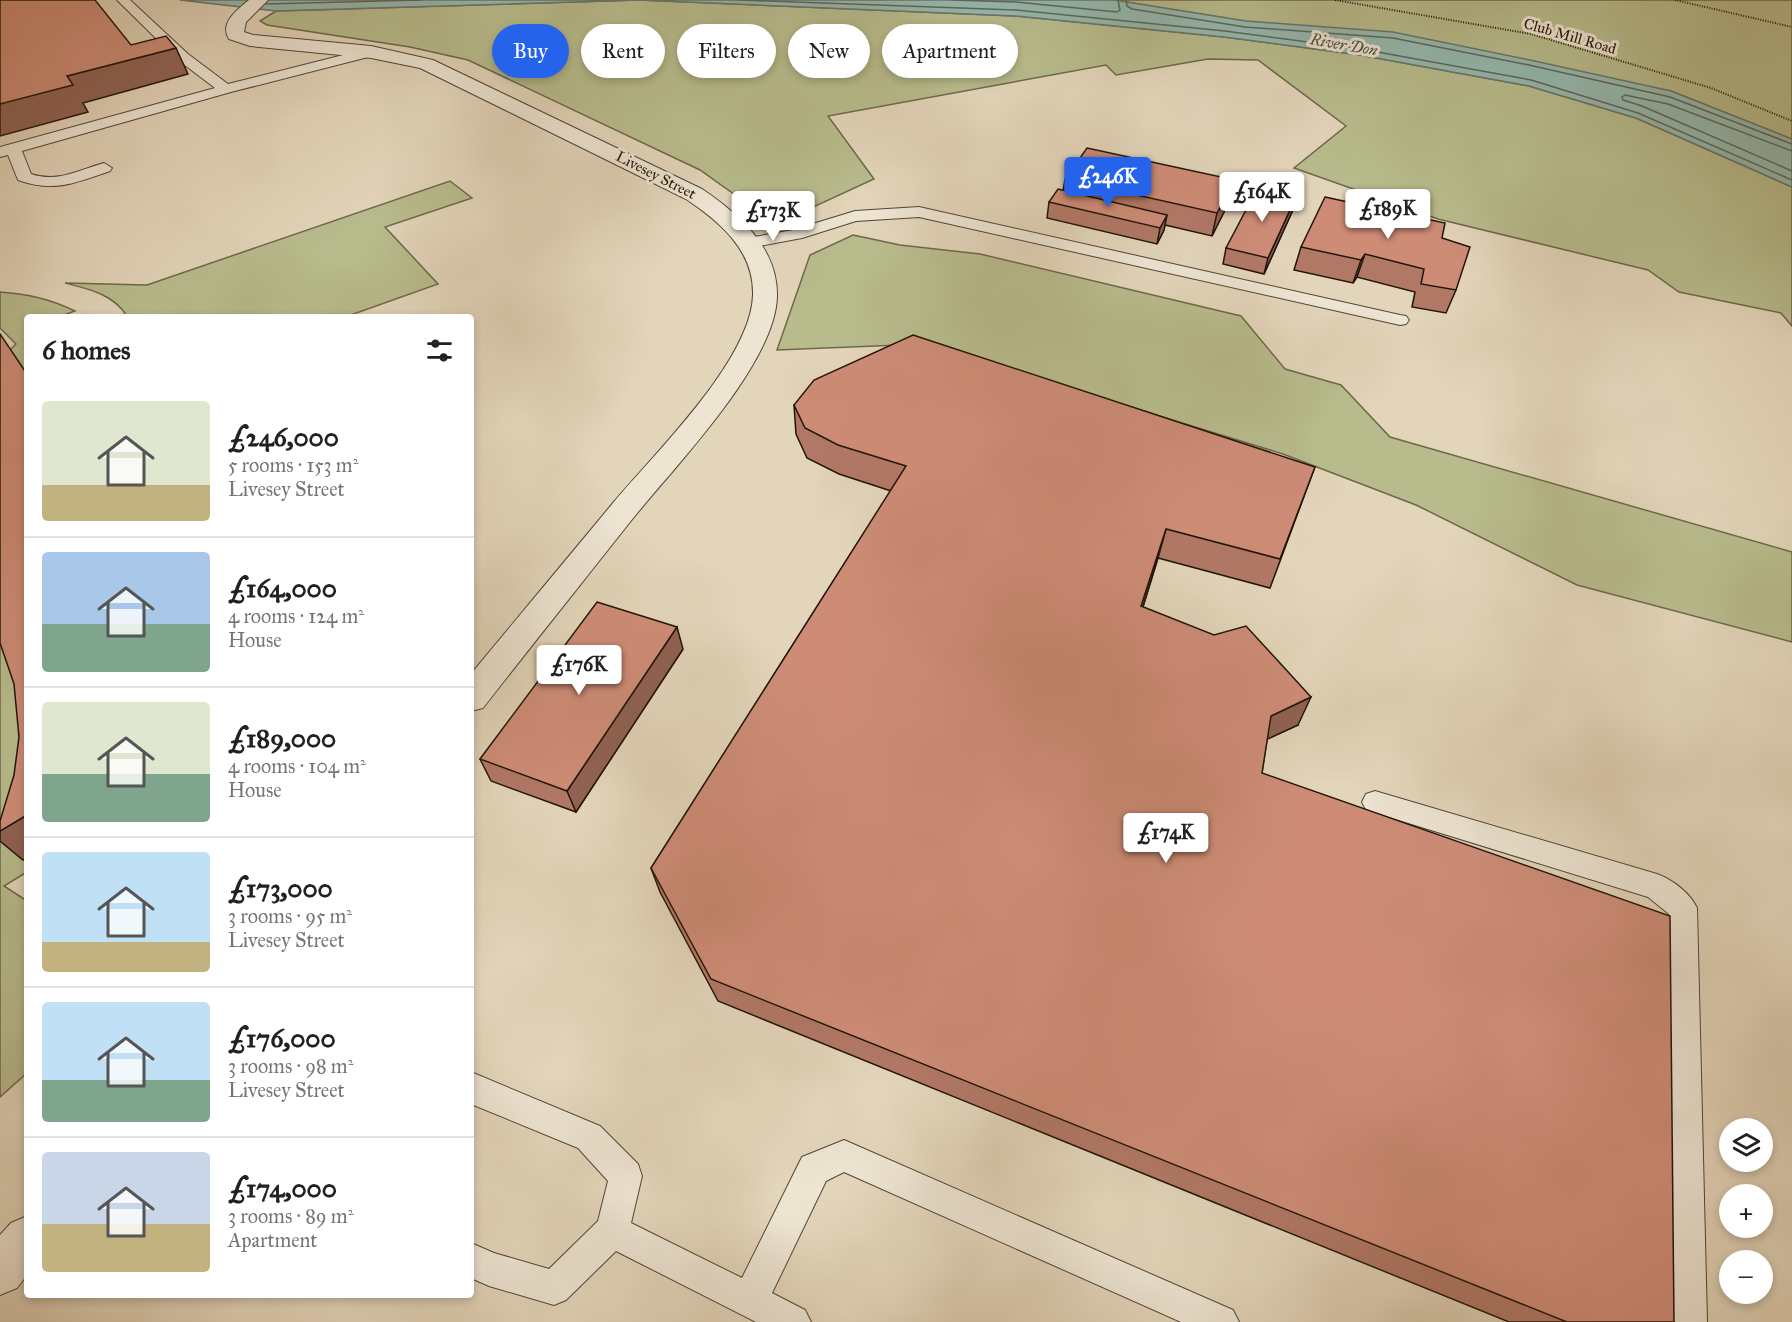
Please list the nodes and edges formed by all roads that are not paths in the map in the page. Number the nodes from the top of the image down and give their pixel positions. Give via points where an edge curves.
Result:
1 (123, 0) edge
2 (259, 0) edge
3 (371, 52) junction
4 (226, 88) junction
5 (6, 150) edge
6 (104, 168) dead end
7 (749, 243) junction
8 (1400, 320) dead end
9 (474, 694) edge
10 (1376, 802) dead end
11 (474, 1089) edge
12 (612, 1231) junction
13 (24, 1243) edge
14 (474, 1262) edge
15 (0, 1271) edge
16 (750, 1300) junction
17 (793, 1322) edge
18 (1221, 1322) edge
19 (1689, 1322) edge

1 - 4 lane via 183,57
2 - 3 street, Livesey Street via 233,27 234,33 250,40
3 - 4 lane
3 - 7 street, Livesey Street via 439,68 694,194 729,219
4 - 5 lane
5 - 6 lane via 24,177 38,182 54,184
7 - 8 lane via 855,216 919,212
7 - 9 street, Livesey Street via 757,256 765,289 761,320 741,361
10 - 19 lane via 1657,887 1683,908
11 - 12 lane via 589,1137 626,1176
12 - 14 lane via 554,1288
12 - 16 lane
13 - 15 street
16 - 17 lane
16 - 18 lane via 814,1169 844,1156

